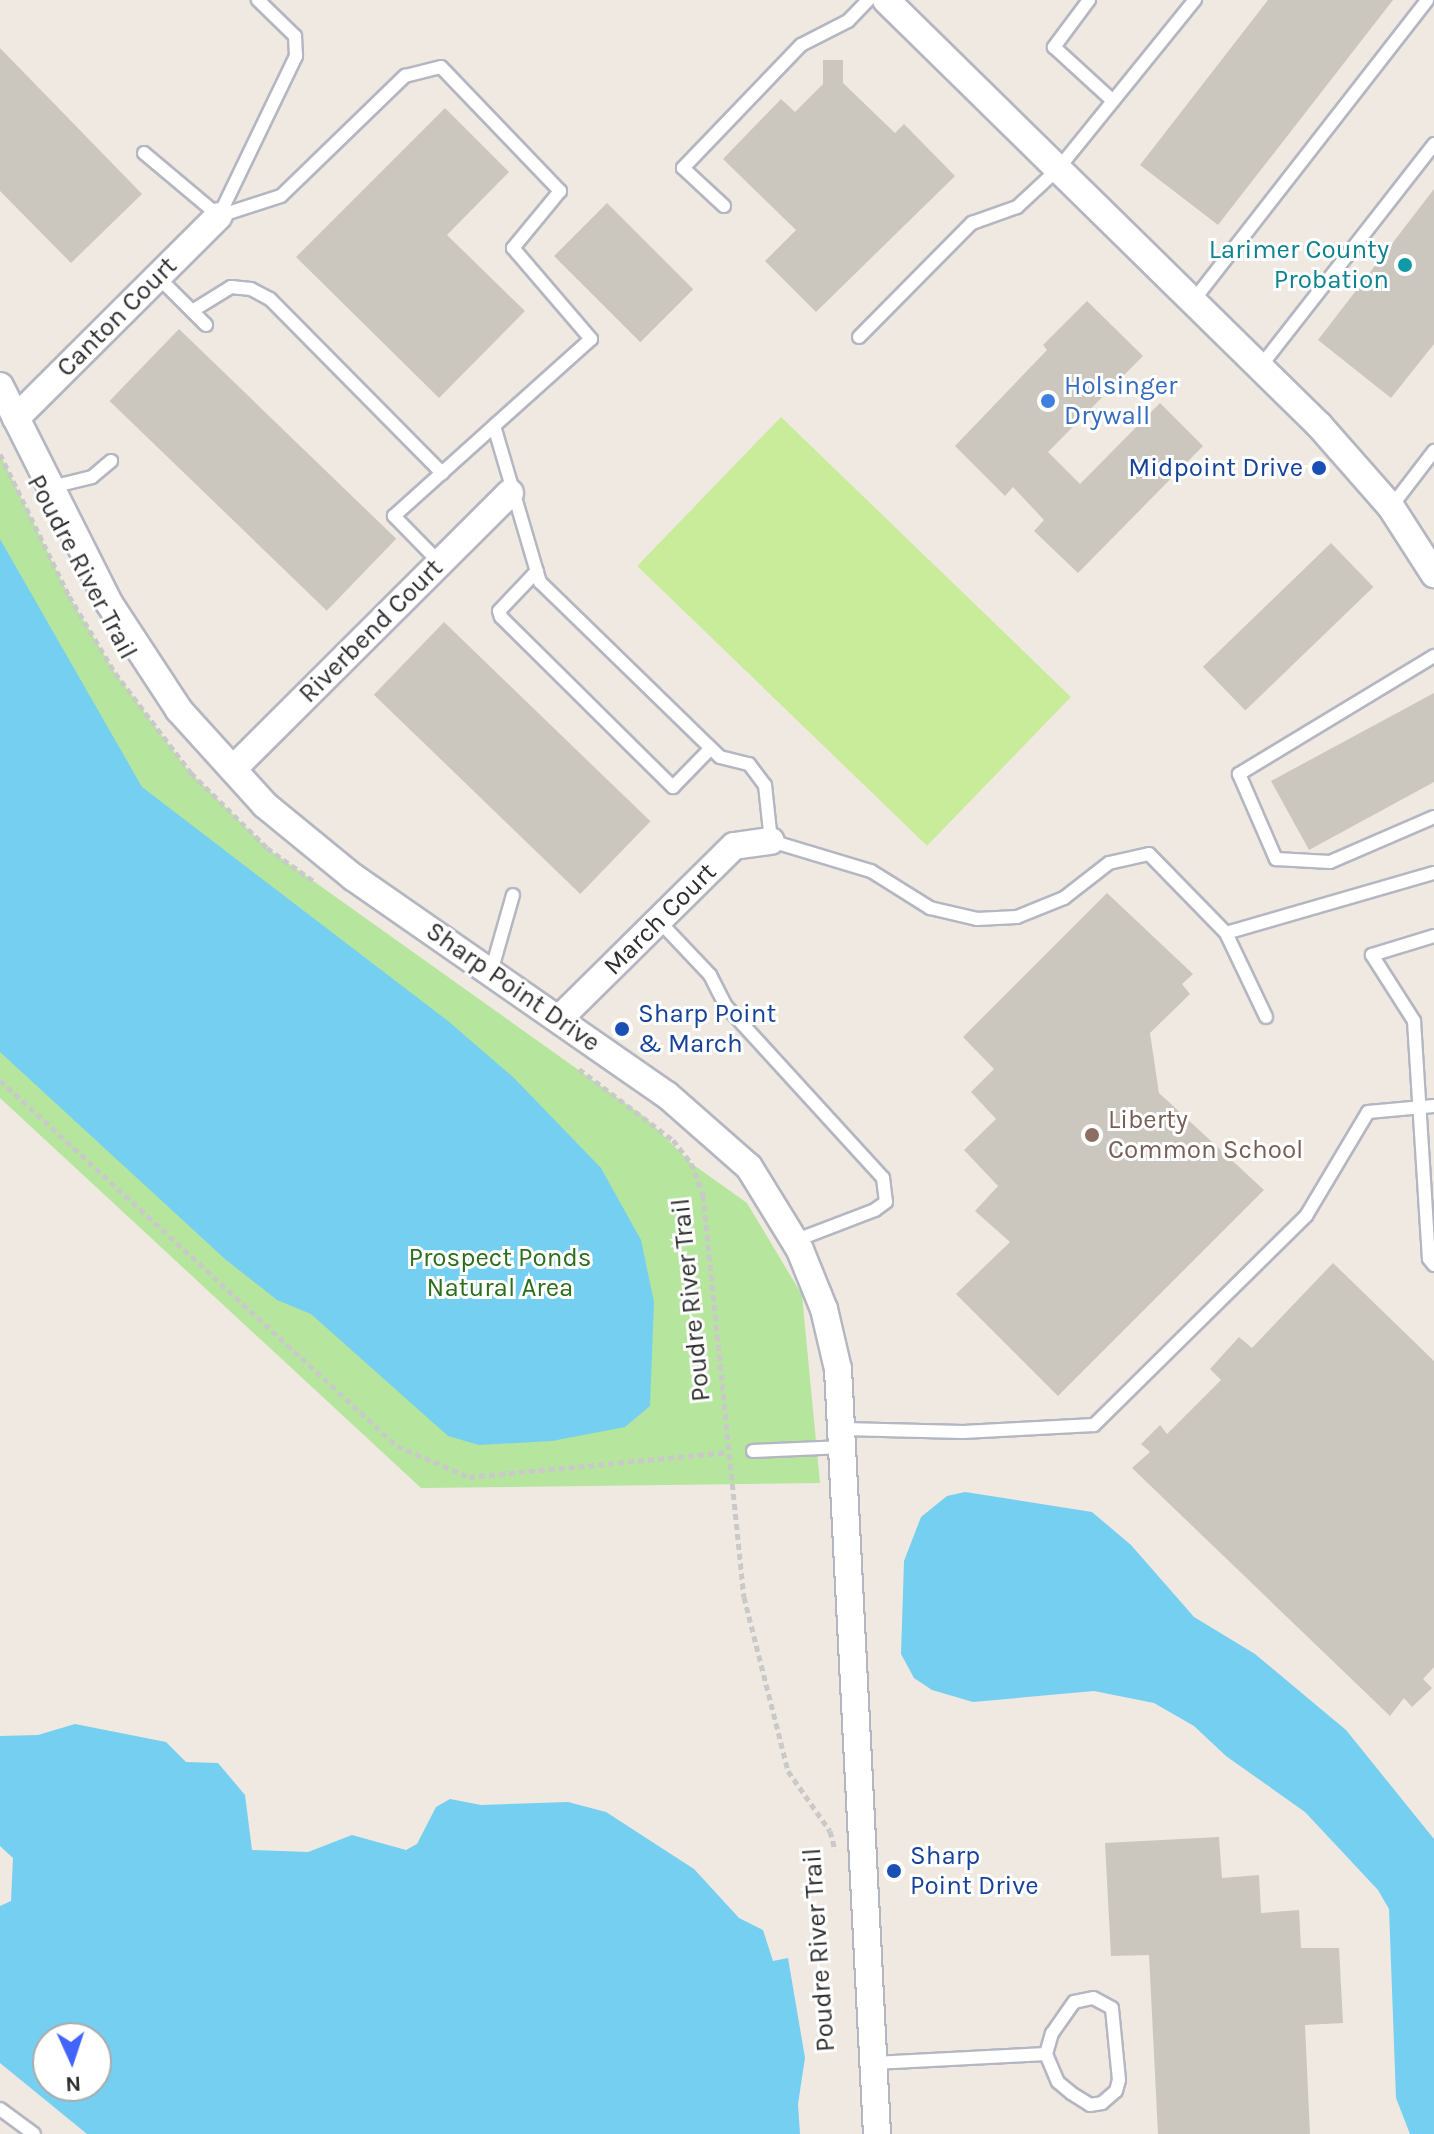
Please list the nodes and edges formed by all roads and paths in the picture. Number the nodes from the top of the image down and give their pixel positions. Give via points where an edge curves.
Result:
1 (258, 0) edge
2 (868, 0) edge
3 (886, 0) edge
4 (1089, 0) edge
5 (1195, 0) edge
6 (1427, 0) edge
7 (1113, 101) junction
8 (1434, 144) edge
9 (144, 153) dead end
10 (1058, 169) junction
11 (724, 206) dead end
12 (219, 216) junction
13 (158, 277) junction
14 (1193, 301) junction
15 (192, 311) junction
16 (206, 325) dead end
17 (859, 337) dead end
18 (1260, 367) junction
19 (0, 386) edge
20 (16, 418) junction
21 (494, 426) junction
22 (1434, 451) edge
23 (0, 454) edge
24 (111, 461) dead end
25 (442, 473) junction
26 (51, 487) junction
27 (510, 493) junction
28 (1391, 507) junction
29 (440, 563) junction
30 (537, 571) junction
31 (1434, 574) edge
32 (1434, 656) edge
33 (711, 748) junction
34 (233, 769) junction
35 (1434, 817) edge
36 (771, 841) junction
37 (1434, 873) edge
38 (327, 891) dead end
39 (513, 895) dead end
40 (658, 920) junction
41 (1226, 933) junction
42 (1434, 936) edge
43 (491, 972) junction
44 (1266, 1017) dead end
45 (559, 1019) junction
46 (567, 1060) dead end
47 (0, 1080) edge
48 (1434, 1106) edge
49 (1420, 1107) junction
50 (794, 1241) junction
51 (1434, 1265) edge
52 (843, 1438) junction
53 (753, 1451) dead end
54 (727, 1452) junction
55 (836, 1852) dead end
56 (1046, 2054) junction
57 (874, 2063) junction
58 (0, 2109) edge
59 (34, 2134) edge
60 (877, 2134) edge

1 - 12 lane via 295,36 296,56
2 - 11 lane via 848,21 801,45 683,168
3 - 10 street
4 - 7 lane via 1054,47
5 - 7 lane
6 - 14 lane
7 - 10 lane
8 - 18 lane
9 - 12 lane
10 - 14 street
10 - 17 lane via 1017,207 972,223
12 - 13 street, Canton Court
12 - 21 lane via 281,196 405,76 441,67 560,191 513,248 591,339
13 - 15 lane
13 - 20 street, Canton Court
14 - 18 street
15 - 16 lane
15 - 25 lane via 231,287 270,299
18 - 28 street
19 - 20 street, Sharp Point Drive
20 - 26 street, Sharp Point Drive
21 - 25 lane
21 - 27 lane
22 - 28 lane
23 - 38 path, Poudre River Trail via 69,596 115,673 191,773 267,848
24 - 26 lane via 92,477
25 - 29 lane via 394,516
26 - 34 street, Sharp Point Drive via 109,603 179,710
27 - 29 street, Riverbend Court
27 - 30 lane
28 - 31 street
29 - 34 street, Riverbend Court
30 - 33 lane via 540,582
30 - 33 lane via 499,611 501,617 673,787
32 - 35 lane via 1239,774 1276,859 1330,862
33 - 36 lane via 720,757 749,764 765,785
34 - 43 street, Sharp Point Drive via 265,805 353,877
36 - 40 street, March Court via 734,846
36 - 41 lane via 871,871 930,908 977,919 1017,917 1064,898 1109,863 1149,854
37 - 41 lane
39 - 43 lane
40 - 45 street, March Court
40 - 50 lane via 710,975 725,1005 883,1178 886,1202 875,1210
41 - 44 lane
42 - 49 lane via 1372,955 1414,1021
43 - 45 street, Sharp Point Drive
45 - 50 street, Sharp Point Drive via 667,1095 749,1167
46 - 54 path, Poudre River Trail via 673,1140 691,1163 703,1195
47 - 54 path via 397,1446 469,1477
48 - 49 lane
49 - 51 lane via 1429,1259
49 - 52 lane via 1368,1112 1306,1216 1094,1425
50 - 52 street, Sharp Point Drive via 824,1309 838,1369
52 - 53 lane
52 - 57 street, Sharp Point Drive
54 - 55 path, Poudre River Trail via 744,1597 788,1771 830,1831
56 - 56 lane via 1058,2082 1071,2093 1090,2105 1109,2100 1119,2080 1112,2008 1093,1998 1074,2002 1052,2033
56 - 57 lane
57 - 60 street, Sharp Point Drive
58 - 59 lane

